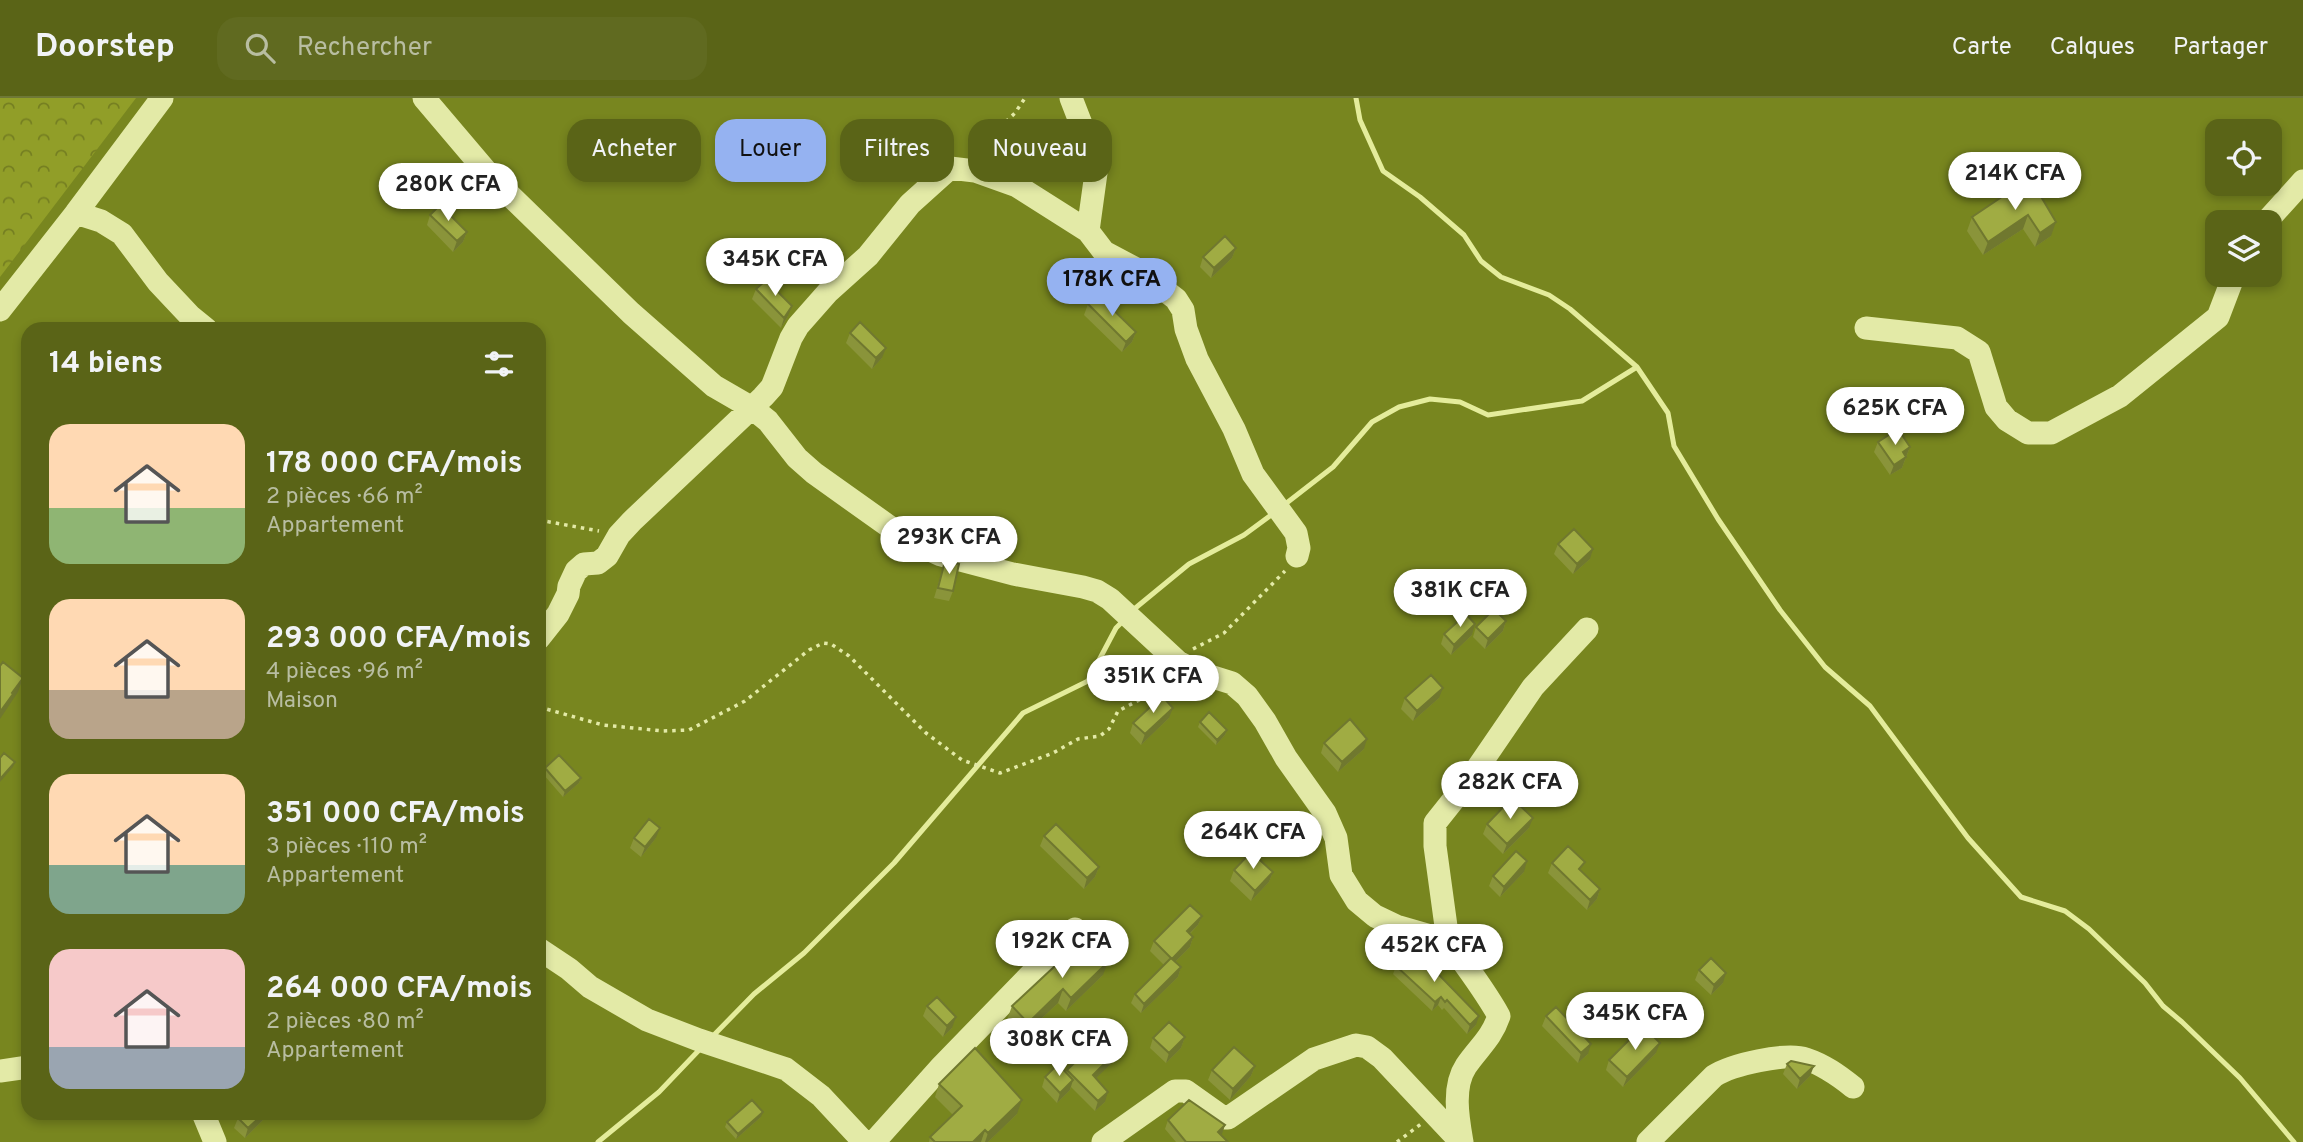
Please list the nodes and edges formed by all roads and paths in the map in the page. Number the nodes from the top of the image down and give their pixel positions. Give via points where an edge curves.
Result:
1 (162, 98) edge
2 (424, 98) edge
3 (1025, 98) edge
4 (1071, 98) edge
5 (954, 165) edge
6 (954, 168) edge
7 (2303, 181) edge
8 (934, 182) edge
9 (2277, 210) edge
10 (76, 213) junction
11 (1088, 231) junction
12 (2229, 287) edge
13 (0, 310) edge
14 (197, 322) edge
15 (1866, 328) dead end
16 (752, 408) junction
17 (546, 521) edge
18 (614, 543) junction
19 (1297, 556) joint
20 (1587, 629) dead end
21 (546, 631) edge
22 (1178, 662) junction
23 (546, 709) edge
24 (1075, 929) dead end
25 (1448, 941) junction
26 (546, 954) edge
27 (21, 1068) edge
28 (0, 1070) edge
29 (1853, 1087) dead end
30 (1434, 1114) junction
31 (206, 1120) edge
32 (215, 1142) edge
33 (864, 1142) edge
34 (874, 1142) edge
35 (1103, 1142) edge
36 (1397, 1142) edge
37 (1462, 1142) edge
38 (1648, 1142) edge

1 - 10 street
2 - 16 street via 491,177 637,319 714,386
3 - 5 path via 982,146
4 - 11 street via 1095,160
6 - 11 street via 1017,186
7 - 9 street
8 - 16 street via 798,327 772,387
10 - 13 street
10 - 14 street via 122,234 158,282
11 - 19 street via 1104,252 1140,271 1177,299 1197,359 1253,474 1296,533
12 - 15 street via 2218,317 2120,396 2050,433 2028,433 2007,420 1996,407 1979,352 1969,344 1957,338
16 - 18 street
16 - 22 street via 814,473 908,540 978,566 1097,591
17 - 18 path via 597,530
18 - 21 street via 603,560 584,564 576,572
19 - 22 path via 1224,633 1199,644
20 - 25 street via 1533,687 1435,823 1434,846
22 - 23 path via 1156,688 1118,711 1100,736 1079,739 1000,773 972,765 926,733 849,656 831,644 809,650 746,701 689,730 603,725
22 - 25 street via 1232,683 1247,696 1325,813 1336,838 1341,875 1357,901 1396,926
24 - 34 street
25 - 37 street via 1499,1016 1464,1069 1458,1089
26 - 33 street via 590,987 647,1020 786,1069 821,1096
27 - 28 street
29 - 38 street via 1803,1057 1726,1068
30 - 35 street via 1382,1058 1356,1045 1314,1059 1228,1118 1186,1091 1175,1091
30 - 36 path
30 - 37 street
31 - 32 street

